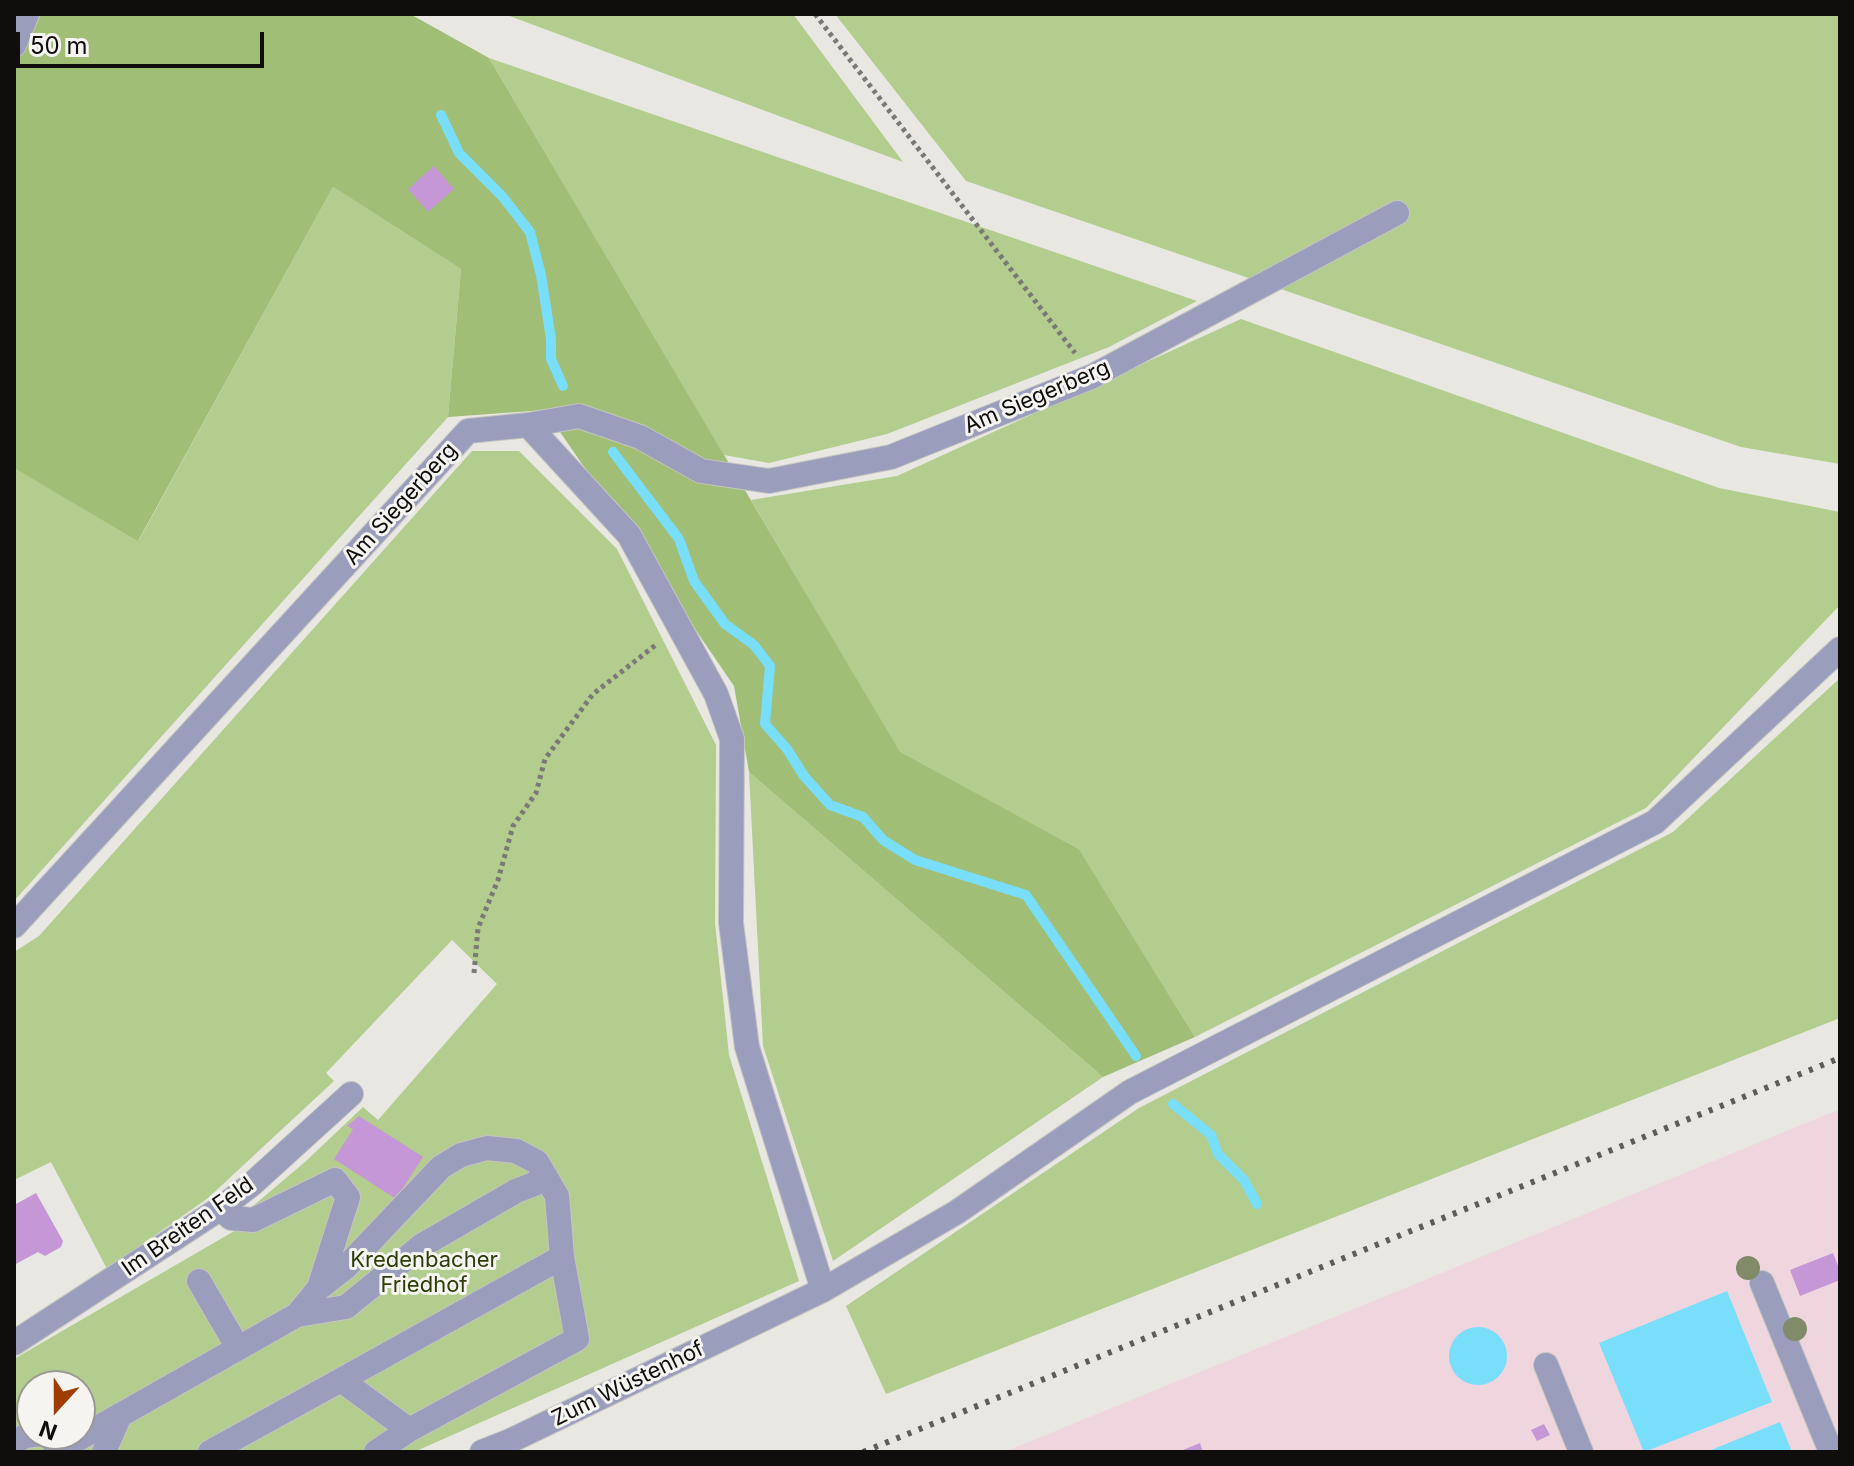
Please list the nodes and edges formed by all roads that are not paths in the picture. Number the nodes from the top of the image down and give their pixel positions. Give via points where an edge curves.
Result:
1 (27, 14) edge
2 (14, 45) edge
3 (1397, 213) dead end
4 (528, 425) junction
5 (1840, 649) edge
6 (14, 926) edge
7 (351, 1094) dead end
8 (547, 1179) junction
9 (221, 1208) junction
10 (562, 1257) junction
11 (199, 1281) dead end
12 (1762, 1283) dead end
13 (319, 1288) junction
14 (823, 1290) junction
15 (297, 1315) junction
16 (14, 1343) edge
17 (238, 1348) junction
18 (1546, 1365) dead end
19 (341, 1380) junction
20 (120, 1415) junction
21 (96, 1425) edge
22 (409, 1430) junction
23 (104, 1452) edge
24 (210, 1452) edge
25 (376, 1452) edge
26 (482, 1452) edge
27 (1581, 1452) edge
28 (1831, 1452) edge

1 - 2 street
3 - 4 street, Am Siegerberg via 1093,376 891,457 769,481 701,471 640,437 579,416
4 - 6 street, Am Siegerberg via 468,431
4 - 14 street via 629,535 716,694 732,739 731,923 747,1047
5 - 14 street, Zum Wüstenhof via 1655,822 1130,1092 957,1212
7 - 9 street, Im Breiten Feld
8 - 10 street via 557,1196
8 - 13 street via 537,1162 516,1151 487,1148 461,1155 441,1167 395,1220
8 - 15 street via 418,1242 346,1307
9 - 13 street via 231,1218 253,1220 335,1180 348,1197
9 - 16 street, Im Breiten Feld
10 - 19 street
10 - 22 street via 577,1339
11 - 17 street
12 - 28 street
13 - 15 street
14 - 26 street, Zum Wüstenhof
15 - 17 street
17 - 20 street
18 - 27 street
19 - 22 street
19 - 24 street
20 - 21 street
20 - 23 street
22 - 25 street

